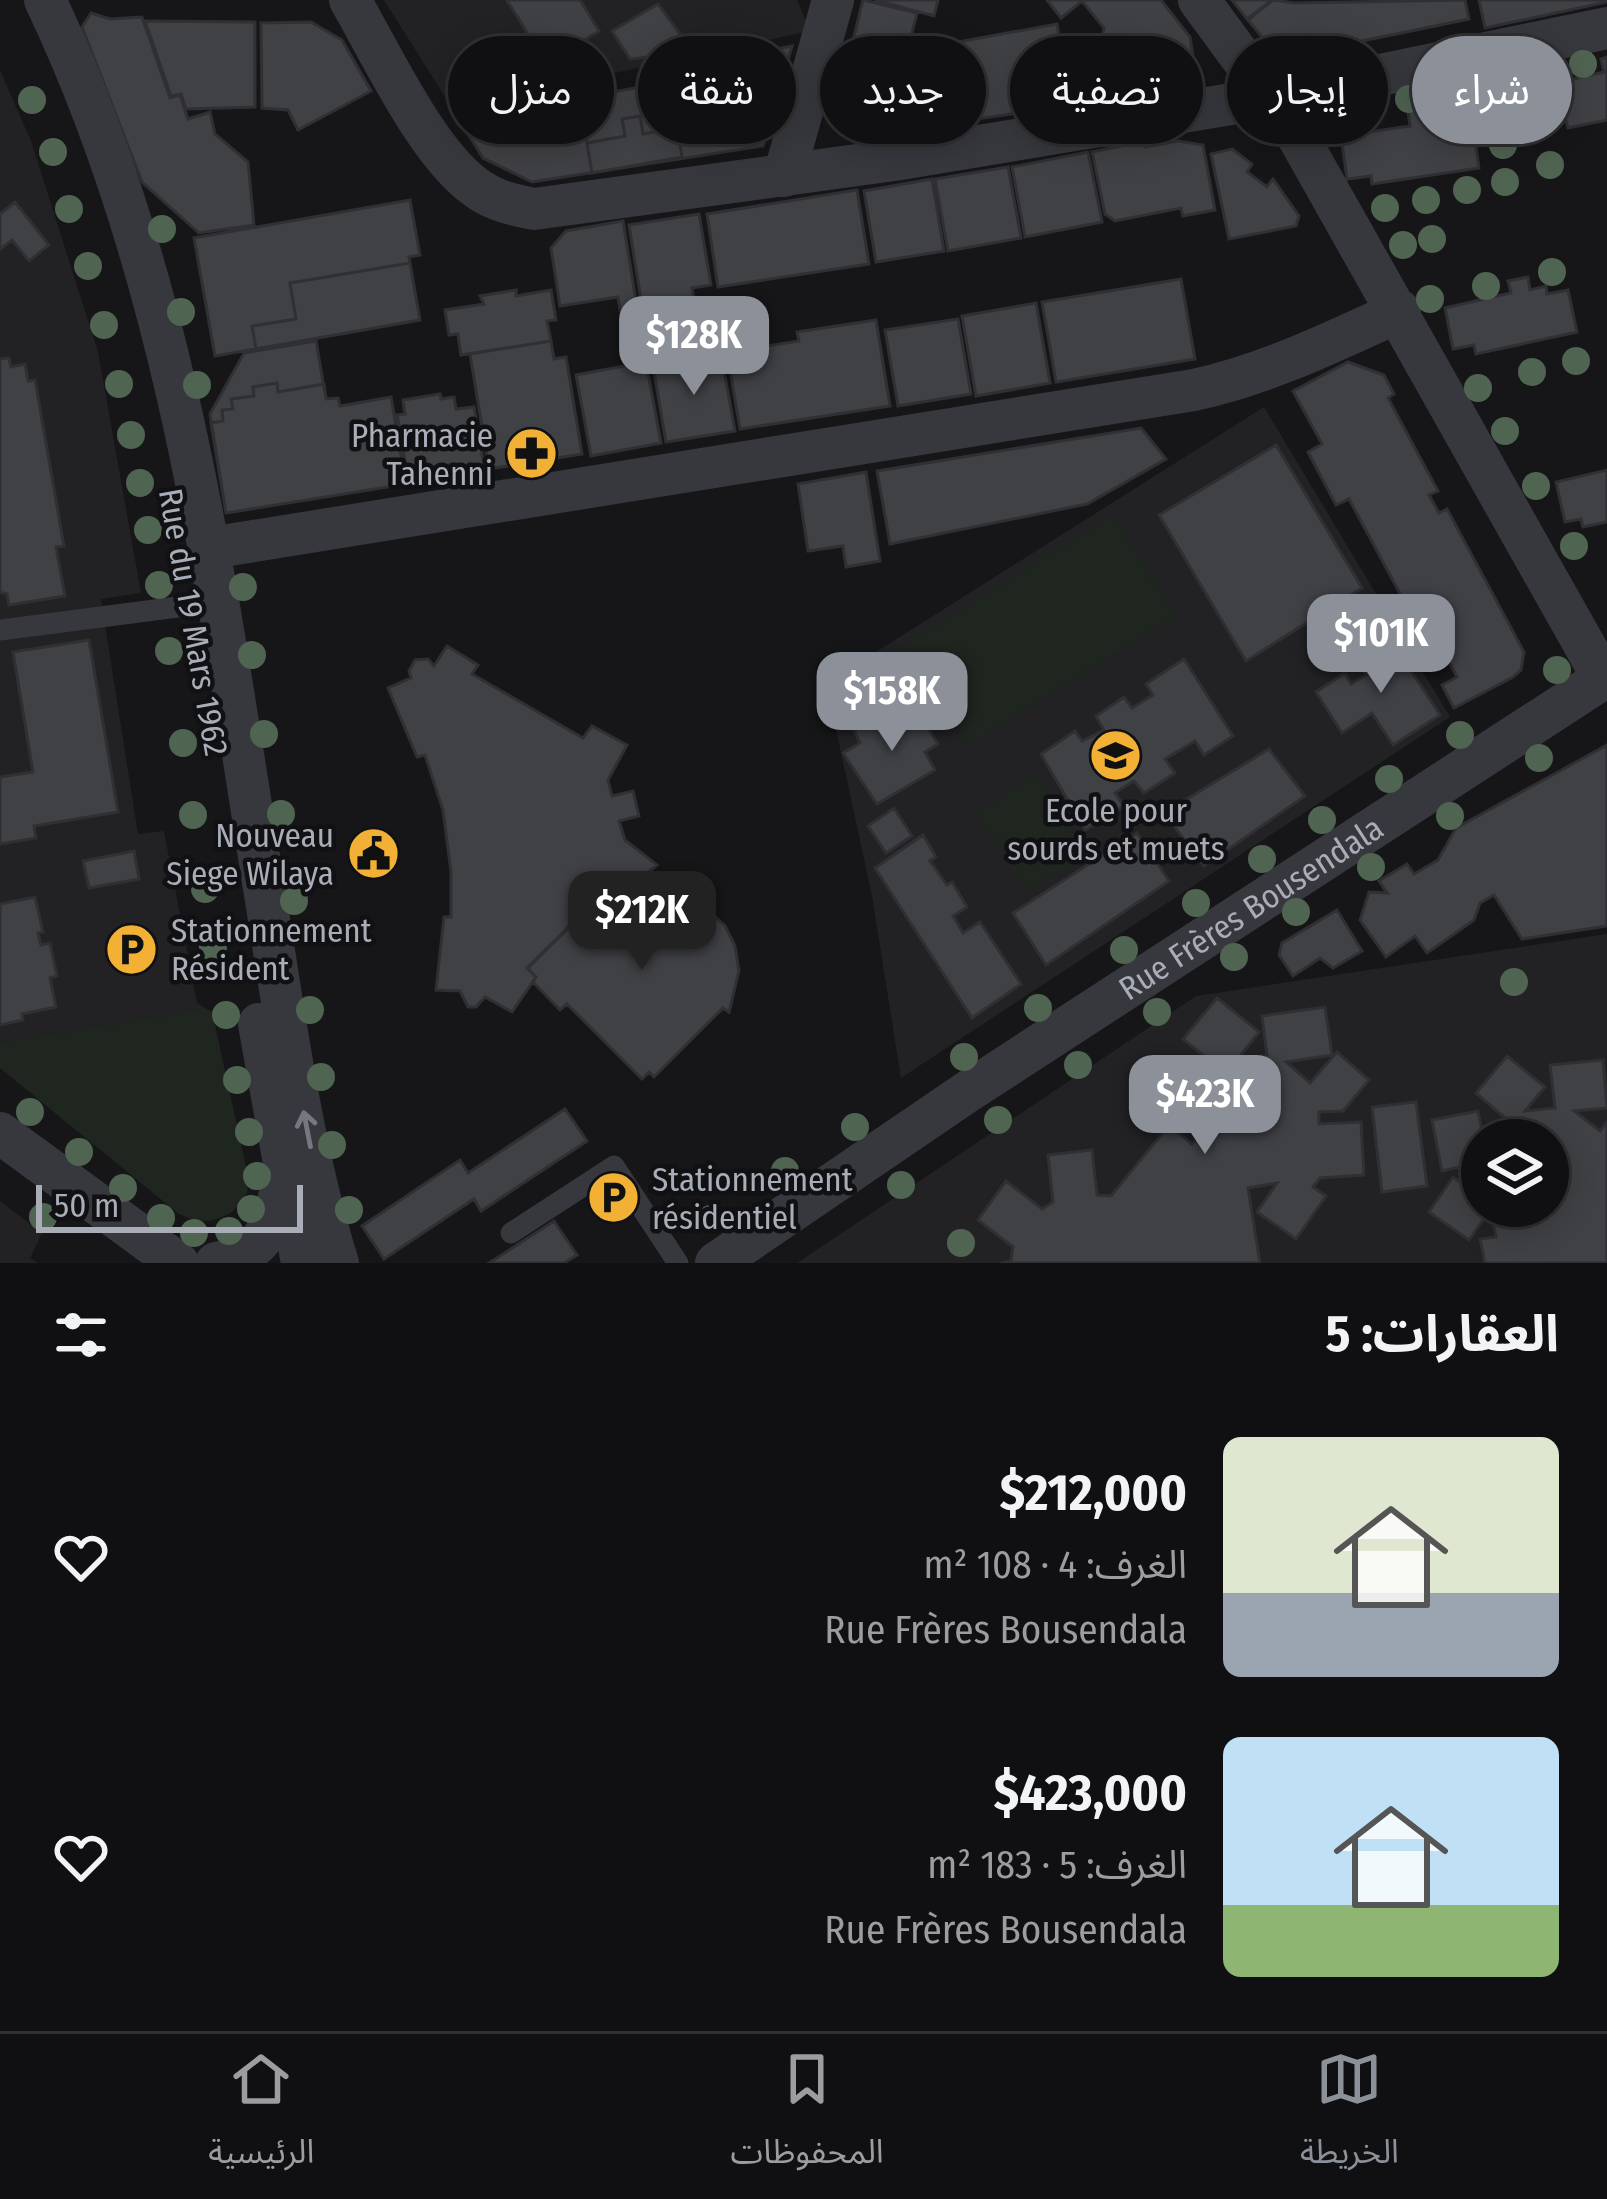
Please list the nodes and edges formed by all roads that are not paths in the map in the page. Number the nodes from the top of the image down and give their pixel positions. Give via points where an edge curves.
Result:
1 (15, 0) edge
2 (45, 0) edge
3 (350, 0) edge
4 (833, 0) edge
5 (1199, 0) edge
6 (1607, 28) edge
7 (1227, 36) edge
8 (1388, 73) edge
9 (1227, 105) edge
10 (1302, 144) edge
11 (784, 176) junction
12 (1400, 311) junction
13 (210, 548) junction
14 (194, 605) junction
15 (0, 630) edge
16 (1605, 677) edge
17 (0, 1133) edge
18 (284, 1177) junction
19 (511, 1233) dead end
20 (169, 1256) edge
21 (324, 1256) edge
22 (211, 1263) edge
23 (678, 1263) edge
24 (716, 1263) edge

1 - 14 street, Rue du 19 Mars 1962 via 70,120 131,302
2 - 13 street, Rue du 19 Mars 1962 via 131,214
3 - 11 street via 454,169 507,204 534,209
4 - 11 street
5 - 7 street
6 - 8 street
9 - 11 street
10 - 12 street
12 - 13 street via 1286,363 1194,389
12 - 16 street
21 -> 13 street, Rue du 19 Mars 1962
14 - 15 lane
14 - 18 street, Rue du 19 Mars 1962
16 - 24 street, Rue Frères Bousendala
17 - 20 street
18 - 21 street, Rue du 19 Mars 1962
18 - 22 street via 266,1234 246,1253
19 - 23 lane via 614,1166
20 - 22 street

